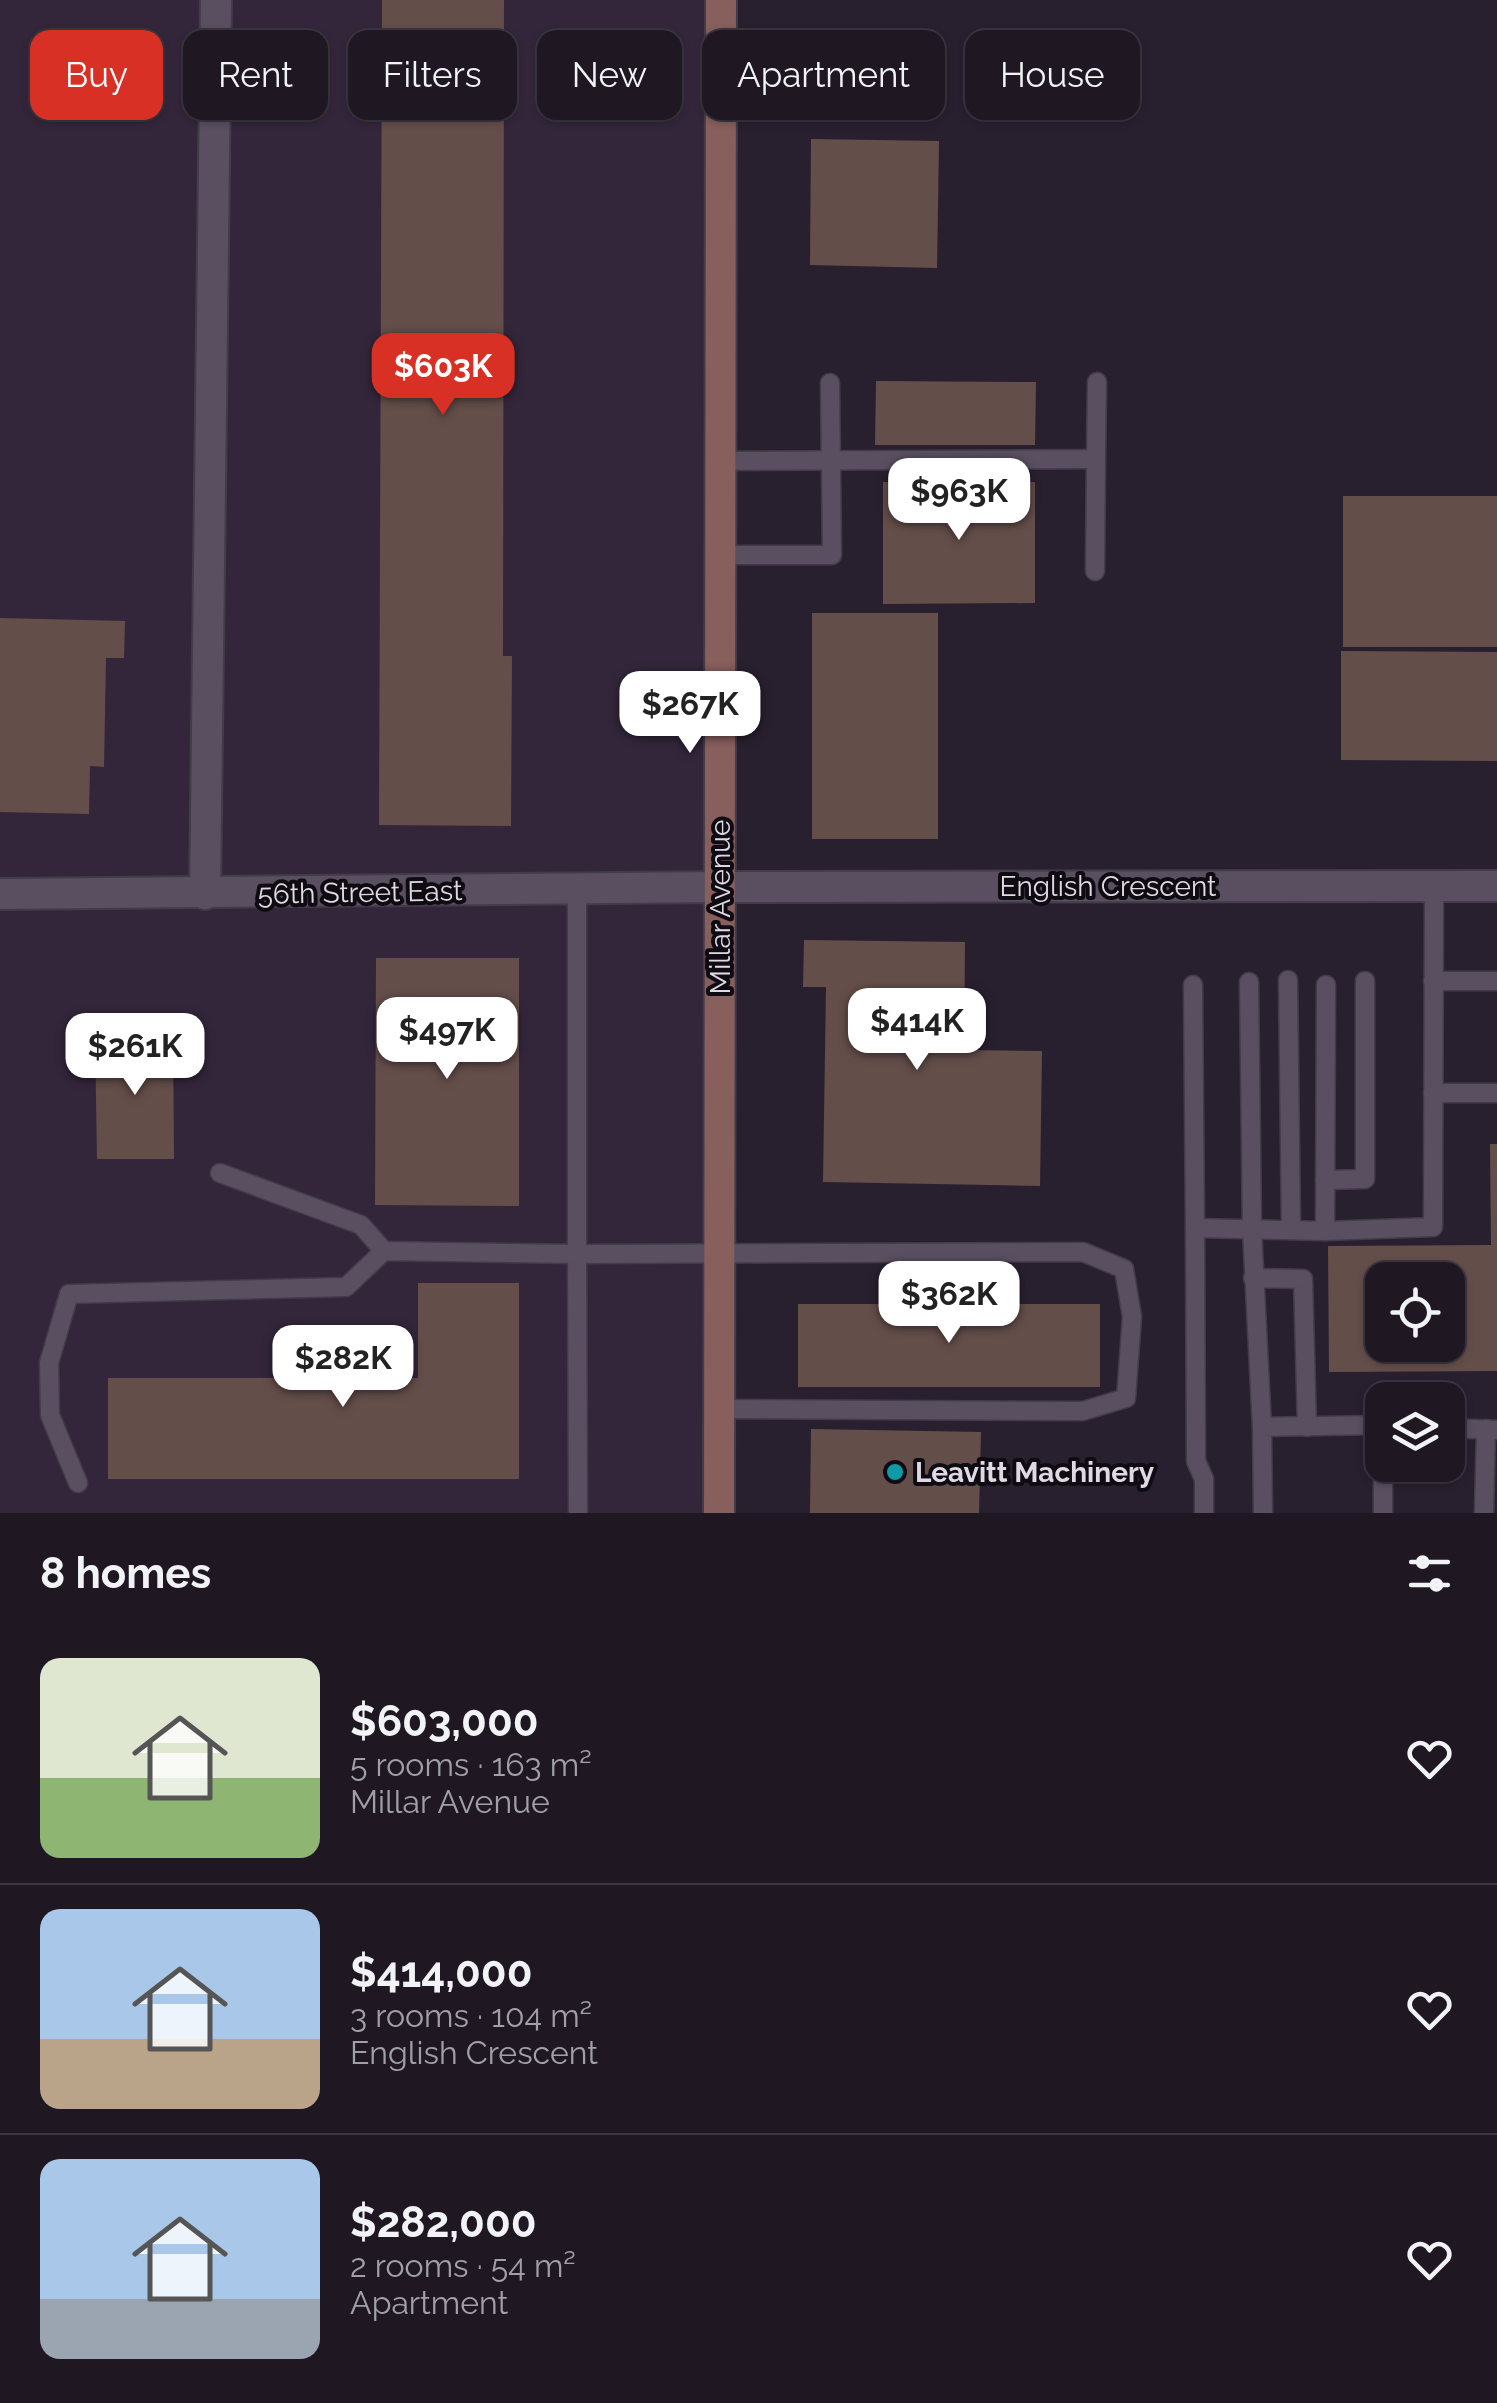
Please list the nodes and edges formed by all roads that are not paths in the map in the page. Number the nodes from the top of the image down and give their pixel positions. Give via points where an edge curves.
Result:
1 (216, 0) edge
2 (721, 0) edge
3 (1097, 382) dead end
4 (830, 383) dead end
5 (831, 460) junction
6 (1096, 460) junction
7 (720, 461) junction
8 (721, 555) junction
9 (1095, 571) dead end
10 (1434, 886) junction
11 (1497, 886) edge
12 (720, 887) junction
13 (576, 889) junction
14 (0, 894) edge
15 (206, 894) junction
16 (1288, 980) dead end
17 (1497, 980) edge
18 (1365, 981) dead end
19 (1433, 981) junction
20 (1249, 982) dead end
21 (1192, 986) dead end
22 (1326, 986) dead end
23 (1433, 1093) junction
24 (1497, 1093) edge
25 (220, 1173) dead end
26 (1326, 1180) junction
27 (1195, 1228) junction
28 (1252, 1230) junction
29 (1290, 1230) junction
30 (1326, 1230) junction
31 (384, 1251) junction
32 (577, 1254) junction
33 (722, 1256) junction
34 (1253, 1278) junction
35 (719, 1409) junction
36 (1365, 1425) edge
37 (1262, 1427) junction
38 (1307, 1427) junction
39 (1465, 1429) edge
40 (1491, 1430) edge
41 (1383, 1482) edge
42 (78, 1483) dead end
43 (578, 1513) edge
44 (719, 1513) edge
45 (1204, 1513) edge
46 (1263, 1513) edge
47 (1383, 1513) edge
48 (1484, 1513) edge

1 - 15 street
2 - 7 street, Millar Avenue
3 - 6 lane
4 - 5 lane
5 - 6 lane
5 - 7 lane
5 - 8 lane via 832,556
6 - 9 lane
7 - 8 street, Millar Avenue
8 - 12 street, Millar Avenue
10 - 11 street, English Crescent
10 - 12 street, English Crescent
10 - 19 lane
12 - 13 street, 56th Street East
12 - 33 street, Millar Avenue
13 - 15 street, 56th Street East
13 - 32 lane
14 - 15 street, 56th Street East
16 - 29 lane
17 - 19 lane
18 - 26 lane via 1364,1179
19 - 23 lane
20 - 28 lane
21 - 27 lane
22 - 26 lane
23 - 24 lane
23 - 30 lane via 1433,1227
25 - 31 lane via 361,1226
26 - 30 lane
27 - 28 lane
27 - 45 lane via 1196,1462 1204,1479
28 - 29 lane
28 - 34 lane
29 - 30 lane
31 - 32 lane
31 - 42 lane via 346,1287 69,1294 49,1363 50,1415
32 - 33 lane
32 - 43 lane
33 - 35 street, Millar Avenue
33 - 35 lane via 1083,1252 1124,1269 1132,1318 1126,1398 1083,1411
34 - 37 lane
34 - 38 lane via 1303,1279
35 - 44 street, Millar Avenue
36 - 38 lane
37 - 38 lane
37 - 46 lane
39 - 40 lane
40 - 48 lane
41 - 47 lane

